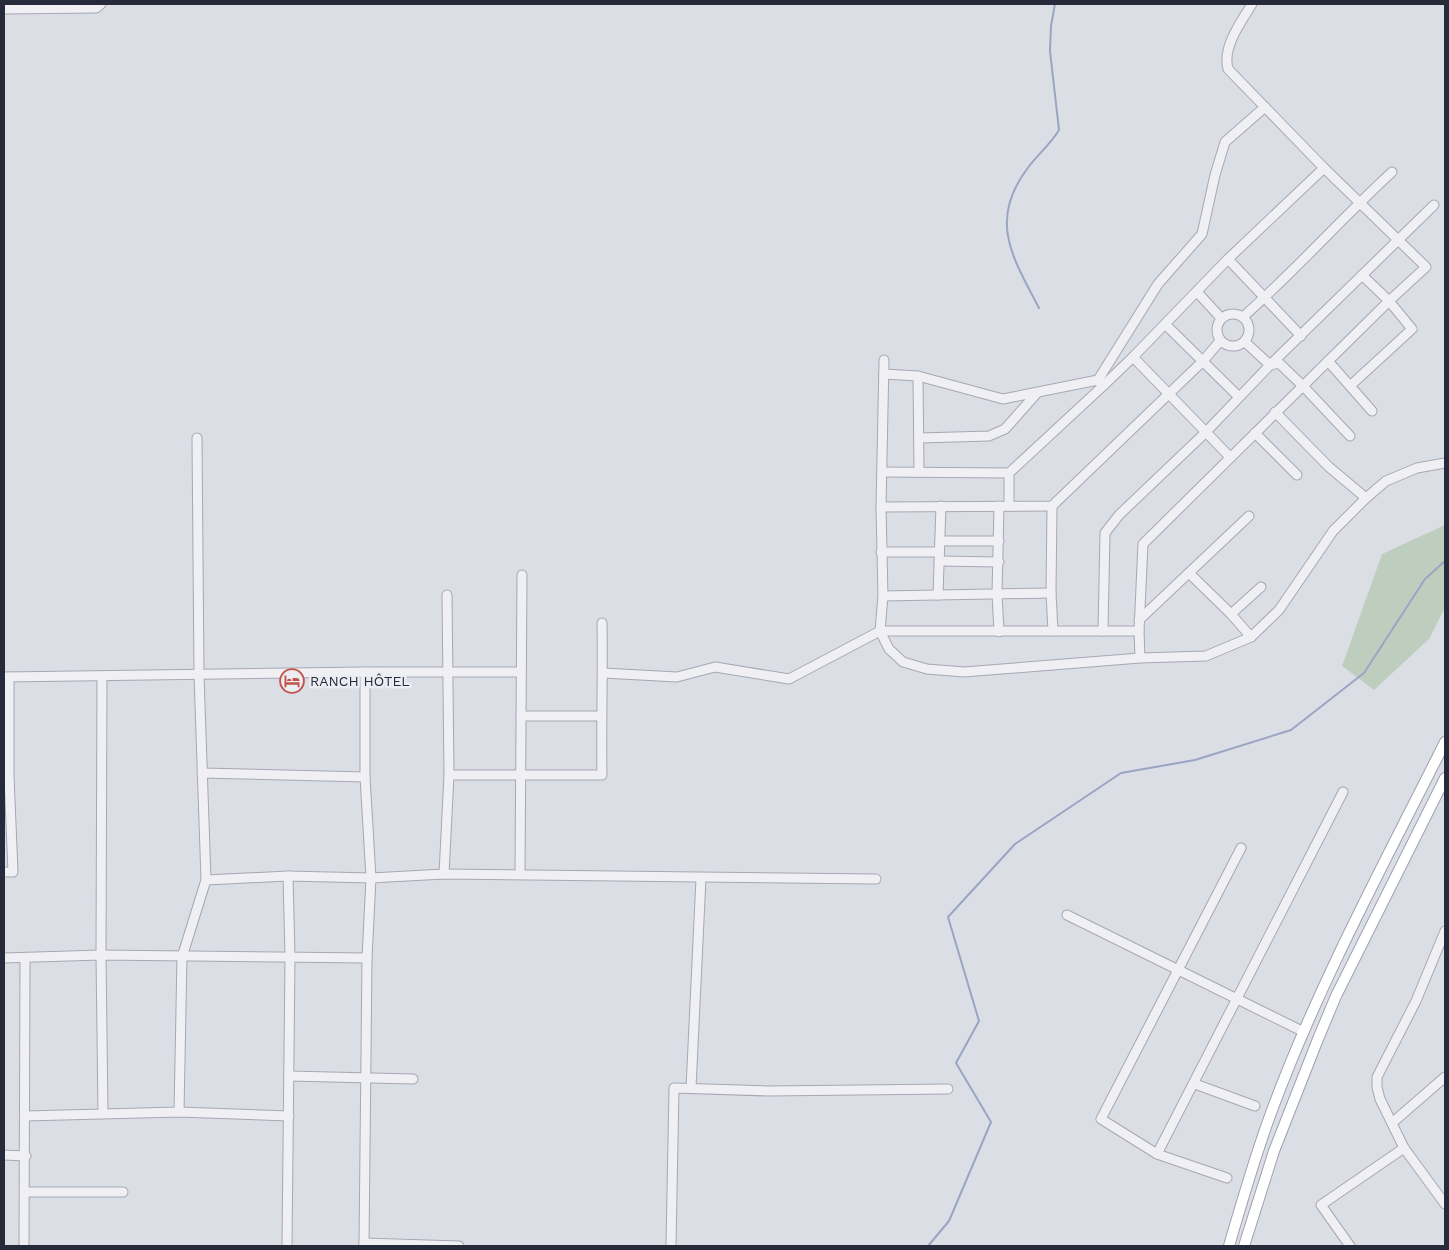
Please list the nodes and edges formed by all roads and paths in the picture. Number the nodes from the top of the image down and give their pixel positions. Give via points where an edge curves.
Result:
1 (100, 4) edge
2 (1252, 4) edge
3 (4, 9) edge
4 (1265, 107) junction
5 (1324, 168) junction
6 (1392, 172) dead end
7 (1360, 202) junction
8 (1434, 205) dead end
9 (1398, 240) junction
10 (1228, 259) junction
11 (1362, 275) junction
12 (1197, 292) junction
13 (1265, 298) junction
14 (1388, 301) junction
15 (1243, 317) junction
16 (1221, 318) junction
17 (1165, 324) junction
18 (1301, 336) junction
19 (1220, 341) junction
20 (1245, 342) junction
21 (1133, 357) junction
22 (884, 360) dead end
23 (1203, 361) junction
24 (1328, 361) junction
25 (1270, 365) junction
26 (884, 374) junction
27 (918, 376) junction
28 (1101, 383) junction
29 (1303, 386) junction
30 (1350, 386) junction
31 (1037, 393) junction
32 (1168, 394) junction
33 (1239, 398) junction
34 (1372, 411) dead end
35 (1275, 412) junction
36 (1206, 433) junction
37 (1255, 433) junction
38 (1350, 436) dead end
39 (197, 438) dead end
40 (920, 438) junction
41 (1230, 457) junction
42 (1445, 463) edge
43 (882, 472) junction
44 (919, 472) junction
45 (1009, 473) junction
46 (1297, 475) dead end
47 (1366, 498) junction
48 (941, 506) junction
49 (999, 506) junction
50 (1009, 506) junction
51 (1052, 506) junction
52 (881, 507) junction
53 (1249, 516) dead end
54 (940, 541) junction
55 (999, 541) junction
56 (882, 552) junction
57 (939, 557) junction
58 (999, 562) junction
59 (1189, 573) junction
60 (522, 575) dead end
61 (1261, 587) dead end
62 (1051, 593) junction
63 (997, 594) junction
64 (447, 595) dead end
65 (938, 595) junction
66 (883, 596) junction
67 (1231, 614) junction
68 (1139, 620) junction
69 (602, 623) dead end
70 (880, 631) junction
71 (1053, 631) junction
72 (1103, 631) junction
73 (1138, 631) junction
74 (999, 632) junction
75 (1251, 637) junction
76 (1140, 658) junction
77 (447, 671) junction
78 (365, 672) junction
79 (520, 672) junction
80 (603, 673) junction
81 (199, 675) junction
82 (6, 677) edge
83 (102, 677) junction
84 (521, 716) junction
85 (601, 716) junction
86 (1445, 742) edge
87 (202, 773) junction
88 (449, 775) junction
89 (520, 775) junction
90 (6, 776) edge
91 (365, 777) junction
92 (1445, 778) edge
93 (1343, 792) dead end
94 (1240, 848) dead end
95 (4, 872) edge
96 (444, 874) junction
97 (520, 874) junction
98 (288, 876) junction
99 (371, 878) junction
100 (701, 878) junction
101 (876, 879) dead end
102 (206, 880) junction
103 (1067, 915) dead end
104 (1445, 931) edge
105 (101, 955) junction
106 (182, 957) junction
107 (290, 957) junction
108 (4, 958) edge
109 (25, 958) junction
110 (367, 958) junction
111 (1178, 970) junction
112 (1238, 999) junction
113 (1304, 1032) junction
114 (289, 1076) junction
115 (1445, 1077) edge
116 (367, 1079) junction
117 (413, 1079) dead end
118 (1195, 1084) junction
119 (691, 1088) junction
120 (948, 1089) dead end
121 (1255, 1106) dead end
122 (179, 1112) junction
123 (103, 1114) junction
124 (26, 1116) junction
125 (289, 1116) junction
126 (1392, 1123) junction
127 (1404, 1148) junction
128 (1157, 1154) junction
129 (4, 1156) edge
130 (26, 1156) junction
131 (1227, 1178) dead end
132 (25, 1192) junction
133 (123, 1192) dead end
134 (1445, 1203) edge
135 (364, 1245) edge
136 (24, 1246) edge
137 (288, 1246) edge
138 (459, 1246) edge
139 (671, 1246) edge
140 (1229, 1246) edge
141 (1244, 1246) edge
142 (1350, 1246) edge

1 - 3 street via 96,8
2 - 4 street via 1239,25 1226,54 1226,62 1228,69
4 - 5 street
4 - 28 street via 1225,142 1202,234 1158,284
5 - 7 street
5 - 10 street
6 - 7 street
7 - 9 street
7 - 13 street
8 - 9 street
9 - 11 street
9 - 14 street via 1426,267
10 - 12 street
10 - 13 street
11 - 14 street
11 - 18 street
12 - 16 street
12 - 17 street
13 - 15 street
13 - 18 street
14 - 24 street
14 - 30 street via 1412,329
15 - 16 street via 1232,313
15 - 20 street via 1250,329
16 - 19 street via 1216,329
17 - 21 street
17 - 23 street
18 - 25 street
19 - 20 street via 1232,347
19 - 23 street
20 - 25 street
21 - 28 street
21 - 32 street
22 - 26 street
23 - 32 street
23 - 33 street
24 - 29 street
24 - 30 street
25 - 29 street via 1279,363
25 - 33 street
26 - 27 street
26 - 43 street
27 - 31 street via 1003,399
27 - 40 street
28 - 31 street
28 - 45 street
29 - 35 street
29 - 38 street
30 - 34 street
31 - 40 street via 1005,430 989,436
32 - 36 street
32 - 51 street
33 - 36 street
35 - 37 street
35 - 47 street
36 - 41 street
36 - 72 street via 1119,515 1105,533
37 - 41 street
37 - 46 street
39 - 81 street
40 - 44 street
41 - 68 street via 1143,544
42 - 47 street via 1397,476
43 - 44 street
43 - 52 street
44 - 45 street
45 - 50 street
47 - 75 street via 1333,531 1279,610
48 - 49 street
48 - 52 street
48 - 54 street
49 - 50 street
49 - 55 street
50 - 51 street
51 - 62 street
52 - 56 street
53 - 59 street
54 - 55 street
54 - 57 street
55 - 58 street
56 - 57 street
56 - 66 street
57 - 58 street
57 - 65 street
58 - 63 street
59 - 67 street
59 - 68 street
60 - 79 street
61 - 67 street
62 - 63 street
62 - 71 street
63 - 65 street
63 - 74 street
64 - 77 street
65 - 66 street
66 - 70 street
67 - 75 street
68 - 73 street
69 - 80 street
70 - 74 street
70 - 76 street via 889,649 903,662 927,669 964,672
70 - 80 street via 789,679 715,667 677,677
71 - 72 street
71 - 74 street
72 - 73 street
73 - 76 street
75 - 76 street via 1206,656
77 - 78 street
77 - 79 street
77 - 88 street
78 - 81 street
78 - 91 street
79 - 84 street
80 - 85 street
81 - 83 street
81 - 87 street
82 - 83 street
82 - 90 street
83 - 105 street
84 - 85 street
84 - 89 street
85 - 89 street via 602,775
86 - 113 main road via 1342,948
87 - 91 street
87 - 102 street
88 - 89 street
88 - 96 street
89 - 97 street
90 - 95 street via 14,872
91 - 99 street
92 - 141 main road via 1336,996 1274,1152
93 - 112 street
94 - 111 street
96 - 97 street
96 - 99 street
97 - 100 street
98 - 99 street
98 - 102 street
98 - 107 street
99 - 110 street
100 - 101 street
100 - 119 street
102 - 106 street
103 - 111 street
104 - 126 street via 1416,1001 1378,1077 1380,1099
105 - 106 street
105 - 109 street
105 - 123 street
106 - 107 street
106 - 122 street
107 - 110 street
107 - 114 street
108 - 109 street
109 - 124 street
110 - 116 street
111 - 112 street
111 - 128 street via 1101,1119
112 - 113 street
112 - 118 street
113 - 140 main road via 1271,1112
114 - 116 street
114 - 125 street
115 - 126 street
116 - 117 street
116 - 135 street
118 - 121 street
118 - 128 street
119 - 120 street via 768,1091
119 - 139 street via 674,1088
122 - 123 street
122 - 125 street
123 - 124 street
124 - 130 street
125 - 137 street
126 - 127 street
127 - 134 street
127 - 142 street via 1321,1205
128 - 131 street
129 - 130 street
130 - 132 street
132 - 133 street
132 - 136 street
135 - 138 street

